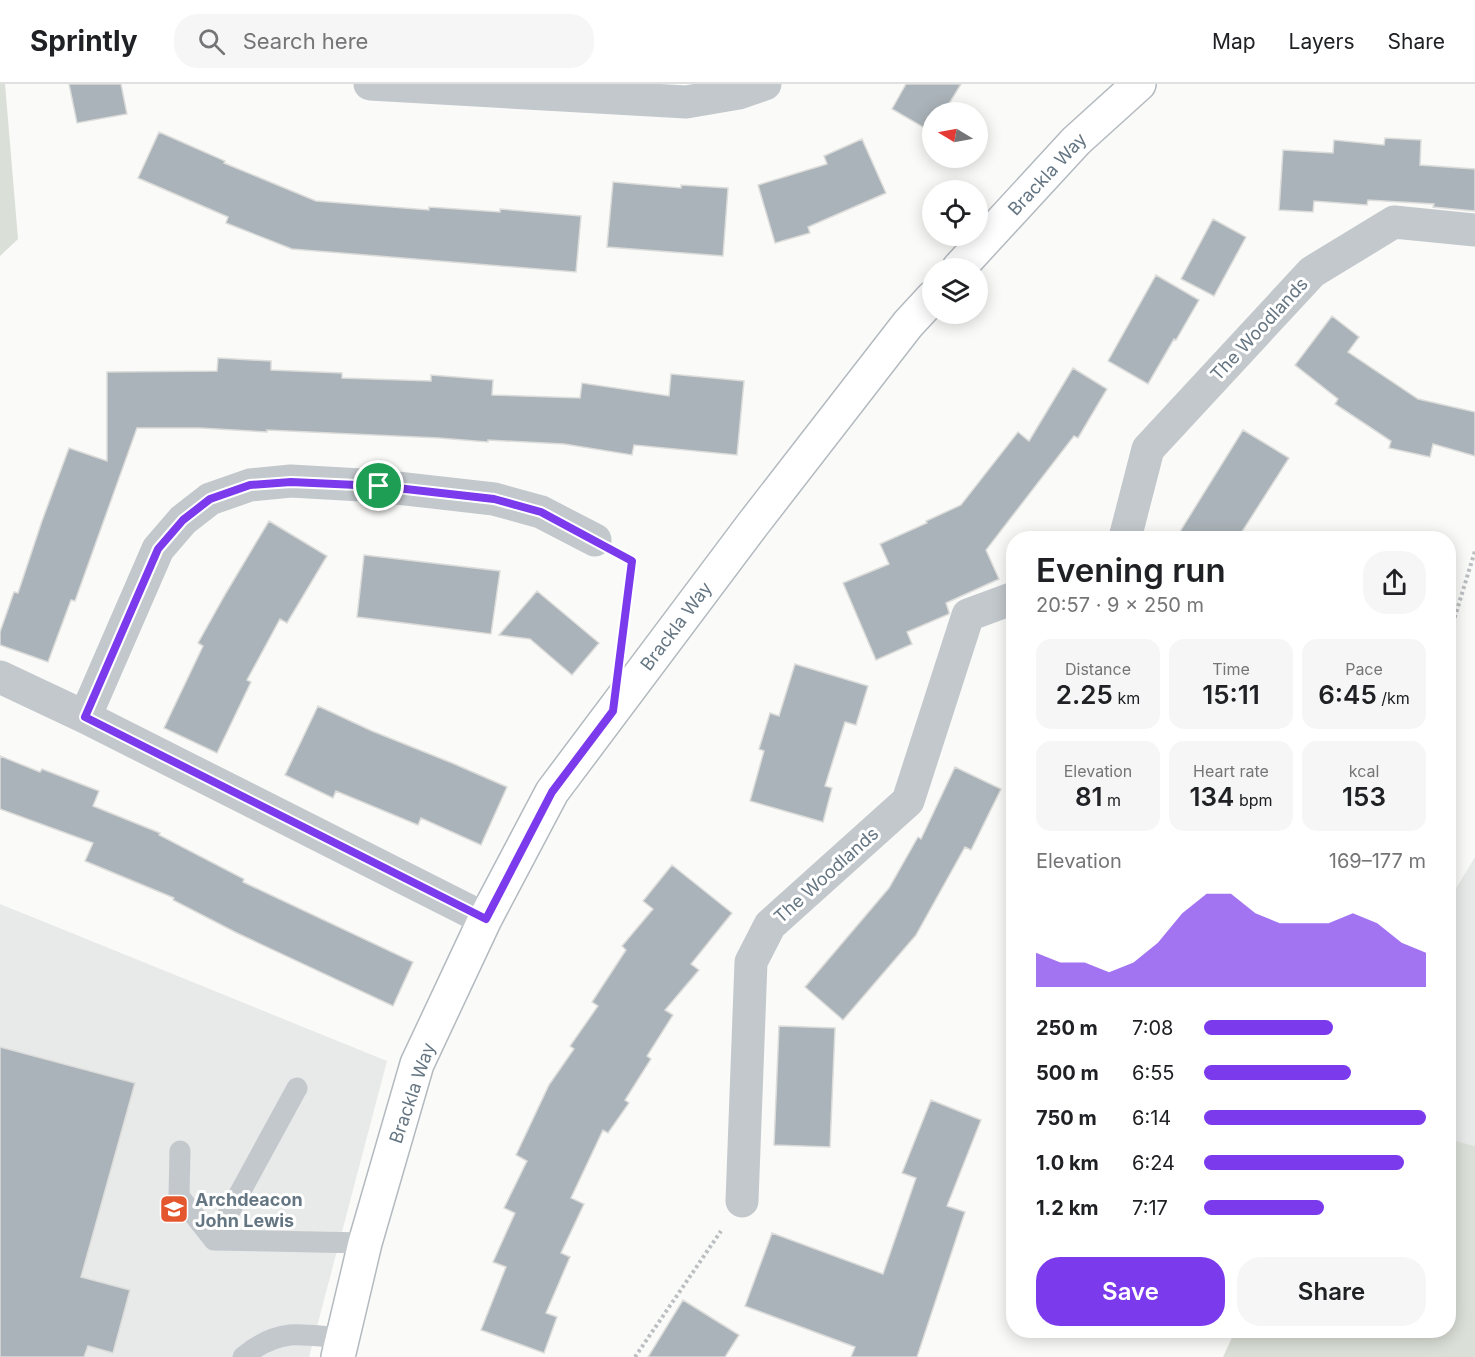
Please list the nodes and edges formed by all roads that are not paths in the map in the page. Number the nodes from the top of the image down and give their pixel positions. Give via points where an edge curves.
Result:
1 (370, 84) edge
2 (765, 84) edge
3 (1139, 84) edge
4 (1475, 230) edge
5 (968, 258) edge
6 (922, 309) edge
7 (1127, 531) edge
8 (592, 539) road end
9 (1006, 601) edge
10 (0, 676) edge
11 (85, 717) junction
12 (486, 919) junction
13 (297, 1088) dead end
14 (180, 1151) dead end
15 (742, 1201) road end
16 (214, 1240) junction
17 (365, 1243) junction
18 (340, 1347) edge
19 (243, 1357) edge

1 - 2 street via 686,102
3 - 5 street, Brackla Way via 1076,141
4 - 7 street, The Woodlands via 1394,222 1312,272 1148,449
6 - 12 street, Brackla Way via 753,524 552,792
8 - 11 street via 541,512 494,499 379,486 281,482 250,485 210,499 183,520 158,549
9 - 15 street, The Woodlands via 968,615 908,801 770,925 751,962
10 - 11 street
11 - 12 street
12 - 17 street, Brackla Way via 417,1064
13 - 16 lane
14 - 16 lane via 179,1196
16 - 17 lane
17 - 18 street, Brackla Way
18 - 19 lane via 290,1335 271,1340

